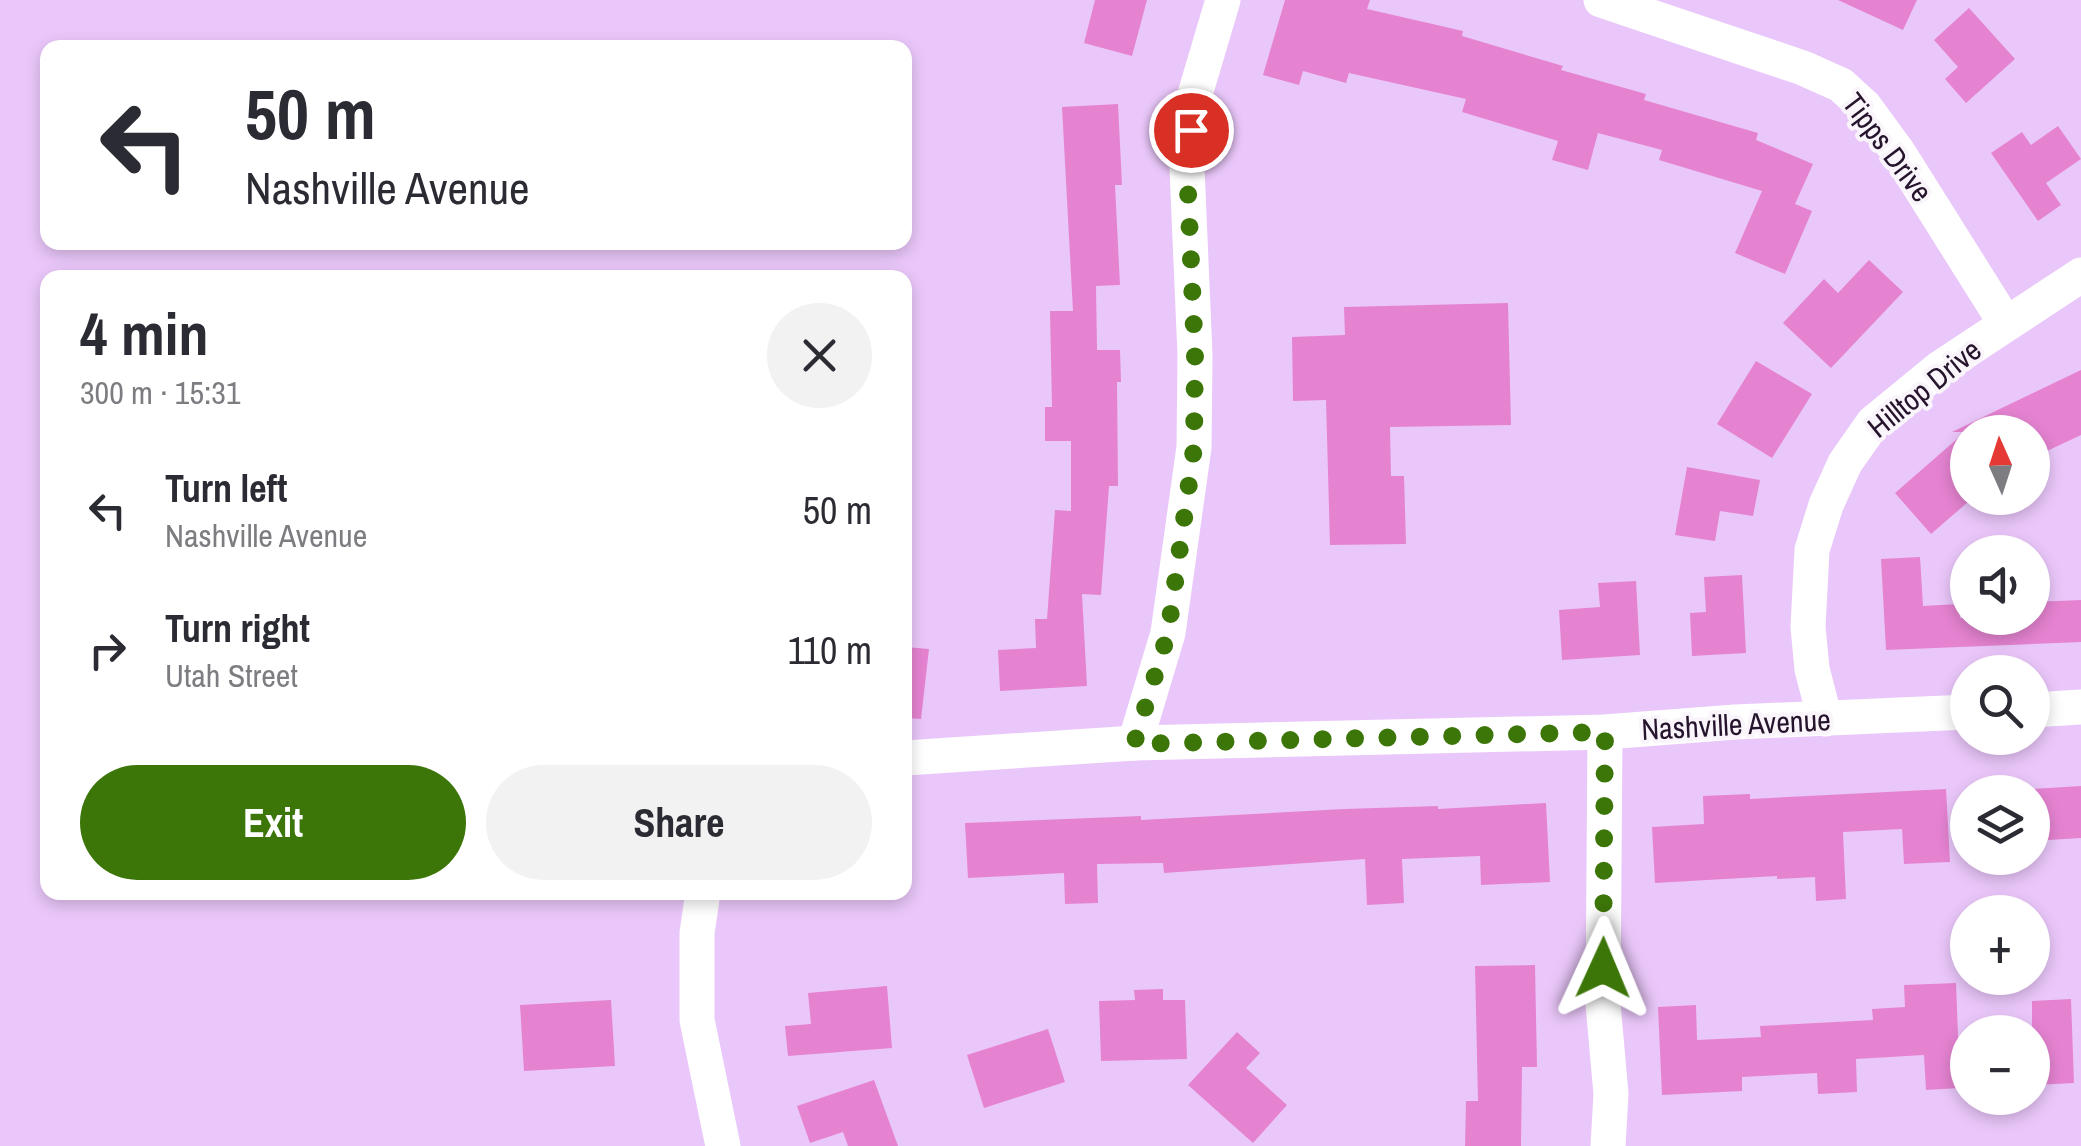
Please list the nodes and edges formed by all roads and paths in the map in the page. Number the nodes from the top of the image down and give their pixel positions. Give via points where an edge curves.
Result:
1 (1223, 0) edge
2 (1600, 0) edge
3 (2081, 275) edge
4 (2006, 324) junction
5 (2081, 708) edge
6 (2050, 709) edge
7 (1950, 713) edge
8 (1825, 719) junction
9 (1605, 732) junction
10 (1134, 744) junction
11 (912, 758) edge
12 (702, 900) edge
13 (723, 1146) edge
14 (1608, 1146) edge

1 - 10 street via 1196,91 1187,168 1194,448 1168,633
2 - 4 street, Tipps Drive via 1841,84 1898,152
3 - 4 street, Hilltop Drive
4 - 8 street, Hilltop Drive via 1873,423 1845,463 1812,550 1808,627
5 - 6 street
7 - 8 street, Nashville Avenue
8 - 9 street, Nashville Avenue
9 - 10 street, Nashville Avenue
9 - 14 street
10 - 11 street, Nashville Avenue
12 - 13 street via 697,1020

